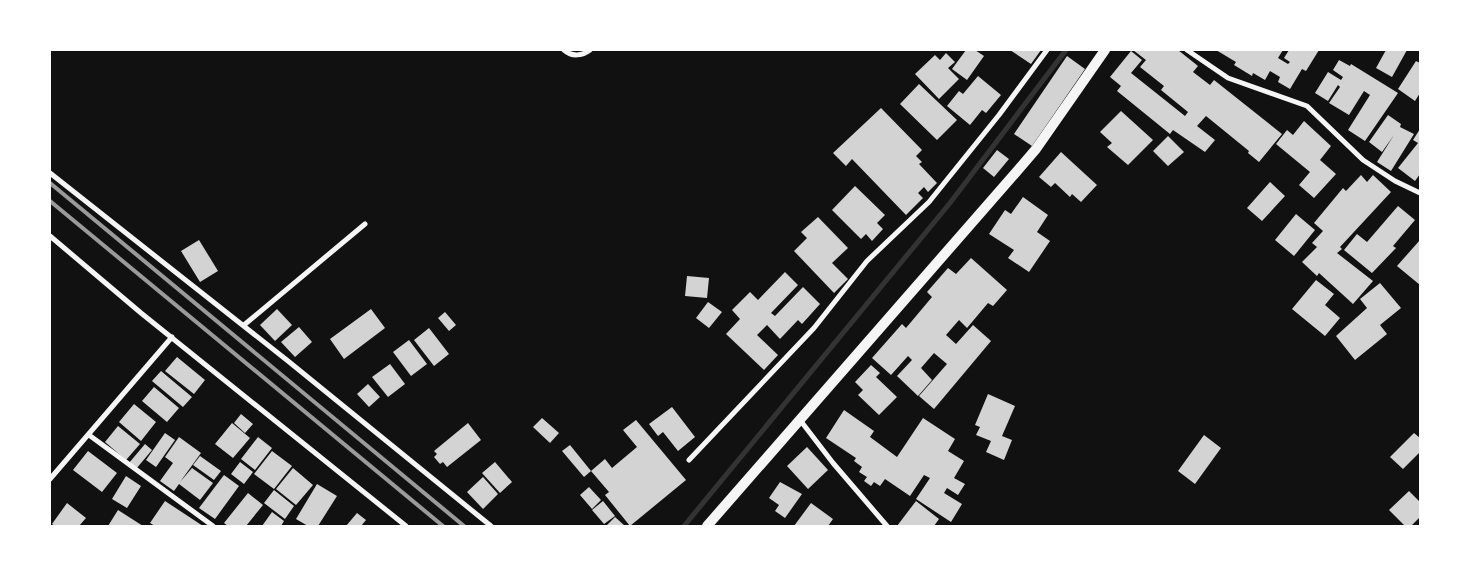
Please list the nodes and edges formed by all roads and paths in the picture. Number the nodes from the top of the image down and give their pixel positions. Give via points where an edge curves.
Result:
1 (564, 50) edge
2 (590, 50) edge
3 (1047, 50) edge
4 (1105, 50) edge
5 (1187, 50) edge
6 (50, 173) edge
7 (1420, 193) edge
8 (365, 224) dead end
9 (50, 236) edge
10 (244, 325) junction
11 (172, 337) junction
12 (799, 419) junction
13 (89, 434) junction
14 (690, 460) dead end
15 (50, 479) edge
16 (213, 526) edge
17 (406, 526) edge
18 (491, 526) edge
19 (707, 526) edge
20 (886, 526) edge

1 - 2 street via 576,55
3 - 14 street via 929,202 867,261 814,328
4 - 12 main road via 1024,163
5 - 7 street via 1228,78 1307,106 1363,160 1394,181
6 - 10 street
8 - 10 street
9 - 11 street
10 - 18 street
11 - 13 street
11 - 17 street
12 - 19 main road
12 - 20 street
13 - 15 street
13 - 16 street

